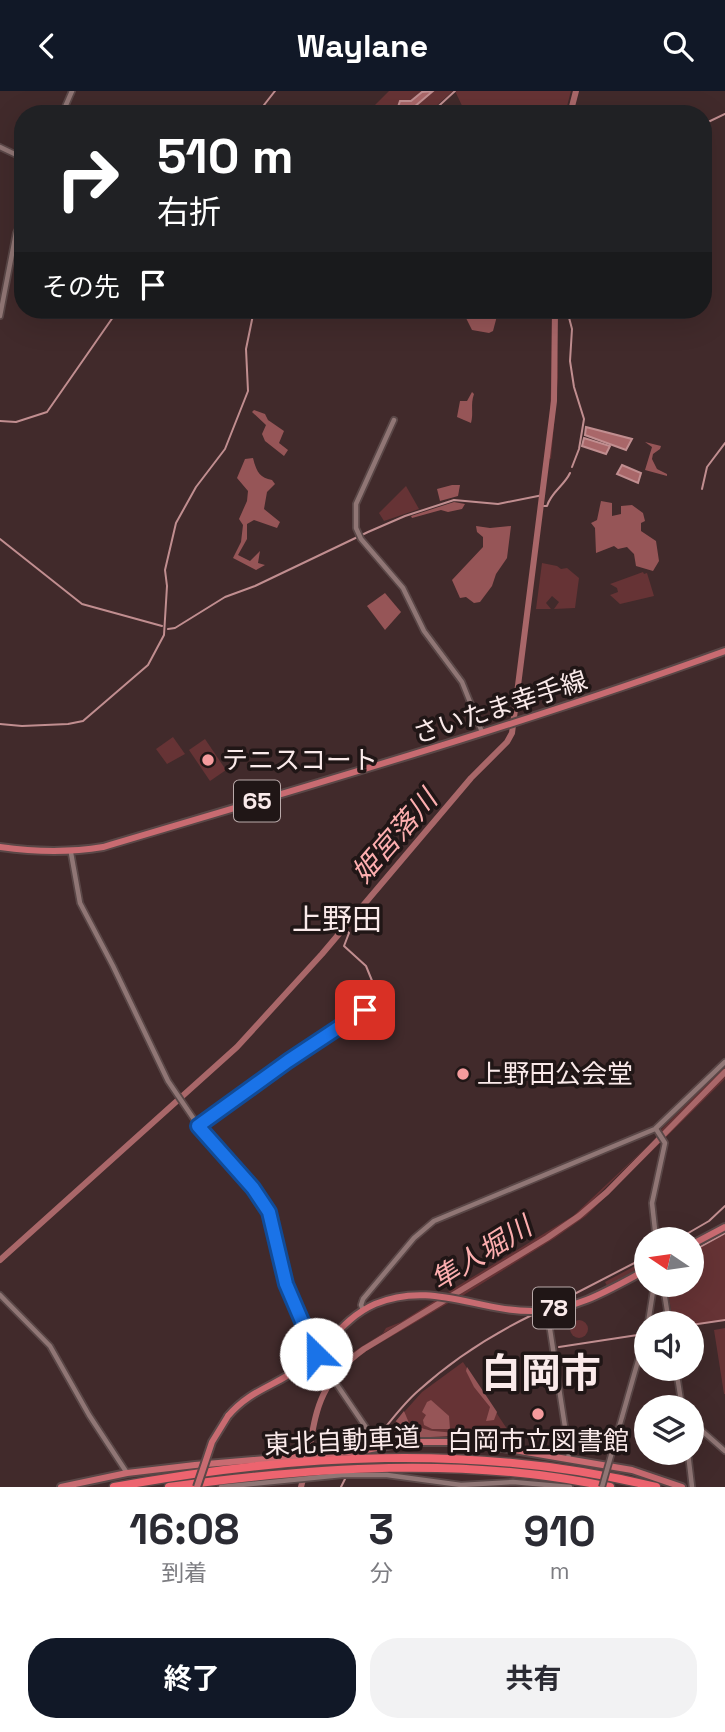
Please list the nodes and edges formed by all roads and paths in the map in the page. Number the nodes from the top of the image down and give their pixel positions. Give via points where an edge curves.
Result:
1 (14, 243) edge
2 (0, 316) edge
3 (394, 420) dead end
4 (725, 651) edge
5 (482, 732) junction
6 (0, 846) edge
7 (71, 853) junction
8 (376, 1003) dead end
9 (725, 1062) edge
10 (198, 1126) junction
11 (657, 1131) junction
12 (655, 1227) edge
13 (725, 1227) edge
14 (704, 1238) edge
15 (634, 1275) edge
16 (0, 1295) edge
17 (363, 1310) junction
18 (547, 1310) junction
19 (316, 1354) junction
20 (634, 1375) edge
21 (704, 1433) edge
22 (380, 1448) junction
23 (725, 1451) edge
24 (318, 1457) junction
25 (293, 1459) junction
26 (568, 1460) junction
27 (689, 1465) edge
28 (127, 1473) junction
29 (315, 1474) junction
30 (291, 1476) junction
31 (281, 1480) junction
32 (61, 1487) edge
33 (114, 1487) edge
34 (169, 1487) edge
35 (197, 1487) edge
36 (221, 1487) edge
37 (278, 1487) edge
38 (570, 1487) edge
39 (602, 1487) edge
40 (610, 1487) edge
41 (656, 1487) edge
42 (682, 1487) edge
43 (692, 1487) edge

1 - 2 street
3 - 5 street via 356,504 356,528 403,588 424,631 462,682
4 - 5 main road, さいたま幸手線 / 65
5 - 7 main road, さいたま幸手線 / 65
6 - 7 main road, さいたま幸手線 / 65
7 - 10 street via 80,903 180,1103
8 - 10 street
9 - 11 street
10 - 19 street via 269,1212 286,1284
11 - 12 street via 665,1143 652,1203
11 - 17 street via 433,1221 363,1299
13 - 14 main road
15 - 18 main road, 78 via 591,1298
16 - 28 street via 50,1346
17 - 18 main road, 78 via 417,1294 505,1309
17 - 19 main road, 78
18 - 26 street
19 - 22 street
19 - 35 main road, 78, bridge via 298,1370 250,1395 228,1416 212,1442
20 - 39 street, bridge
21 - 23 street
22 - 24 main road
22 - 26 main road via 407,1442 467,1441
24 - 25 highway, 東北自動車道
24 - 41 highway, 東北自動車道 via 489,1460
25 - 28 main road
25 - 33 highway, 東北自動車道
26 - 42 main road via 632,1471
27 - 43 street
28 - 32 main road
29 - 30 highway, 東北自動車道
29 - 38 street via 387,1475 461,1485 513,1482
29 - 40 highway, 東北自動車道 via 386,1467 472,1469
30 - 31 street
30 - 34 highway, 東北自動車道
31 - 36 street
31 - 37 street

